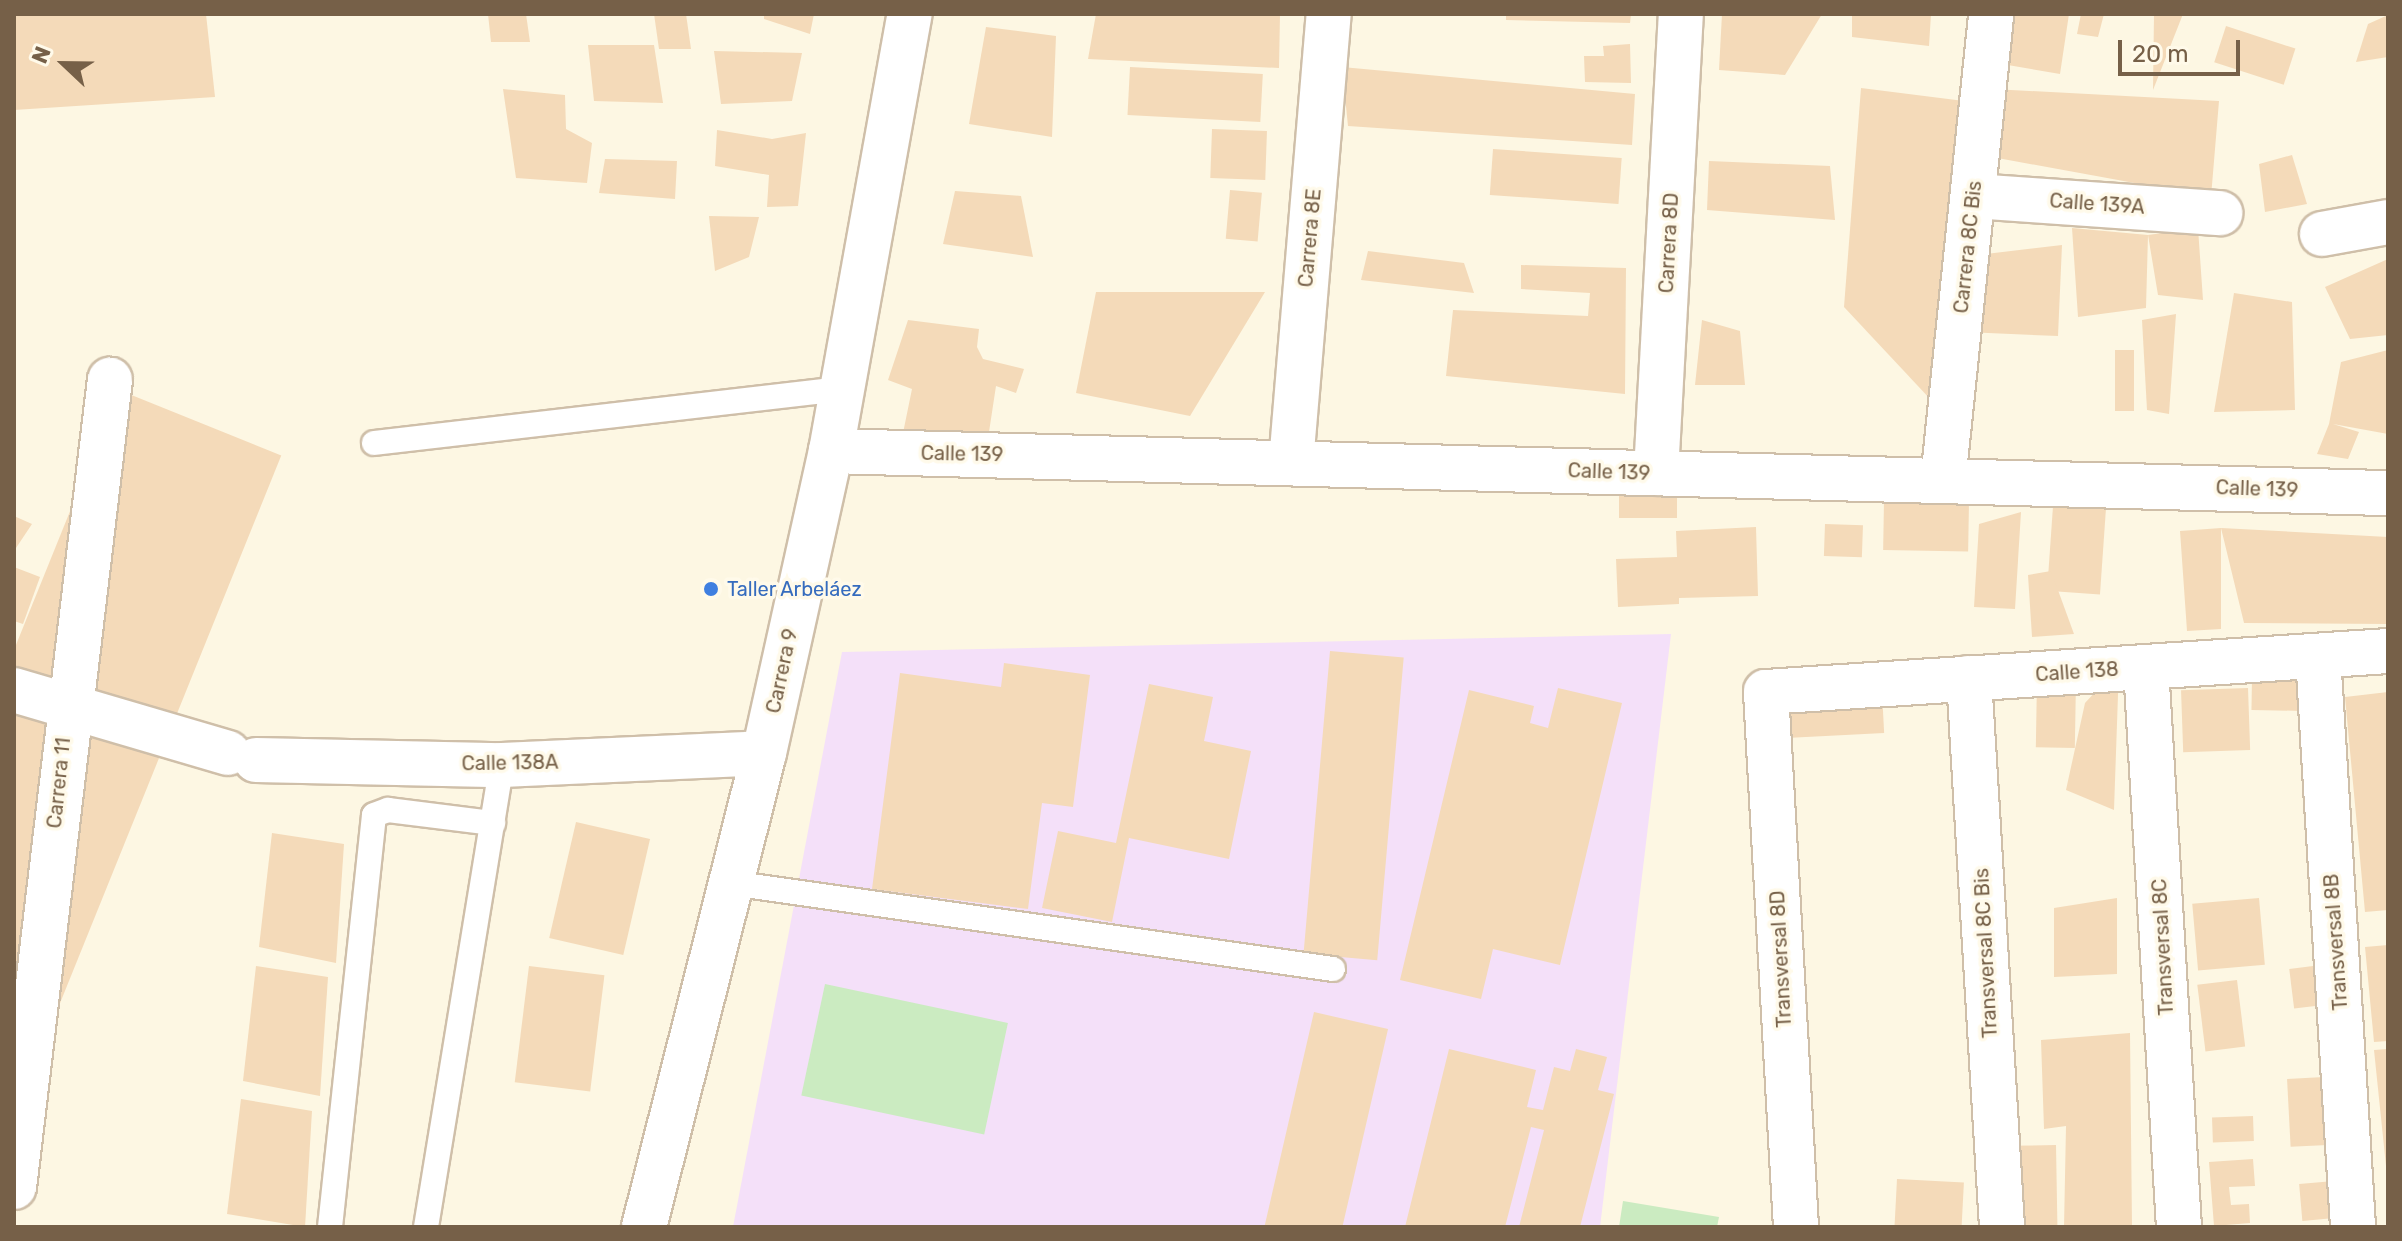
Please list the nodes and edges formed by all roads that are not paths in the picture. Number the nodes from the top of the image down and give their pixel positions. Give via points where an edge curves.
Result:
1 (910, 14) edge
2 (1329, 14) edge
3 (1681, 14) edge
4 (1991, 14) edge
5 (1974, 196) junction
6 (2220, 213) dead end
7 (2388, 222) edge
8 (2322, 234) dead end
9 (110, 380) dead end
10 (842, 389) junction
11 (374, 443) dead end
12 (831, 451) junction
13 (1291, 463) junction
14 (1656, 473) junction
15 (1943, 481) junction
16 (2388, 493) edge
17 (2388, 651) edge
18 (2318, 656) junction
19 (2146, 667) junction
20 (1969, 678) junction
21 (14, 690) edge
22 (1766, 692) joint
23 (68, 706) junction
24 (764, 753) junction
25 (502, 765) junction
26 (493, 823) junction
27 (731, 883) junction
28 (1333, 969) dead end
29 (14, 1187) edge
30 (330, 1227) edge
31 (426, 1227) edge
32 (644, 1227) edge
33 (1796, 1227) edge
34 (2002, 1227) edge
35 (2179, 1227) edge
36 (2353, 1227) edge

1 - 10 street, Carrera 9
2 - 13 street, Carrera 8E
3 - 14 street, Carrera 8D
4 - 5 street, Carrera 8C Bis
5 - 6 street, Calle 139A
5 - 15 street, Carrera 8C Bis
7 - 8 street
9 - 23 street, Carrera 11
10 - 11 lane
10 - 12 street, Carrera 9
12 - 13 street, Calle 139
12 - 24 street, Carrera 9
13 - 14 street, Calle 139
14 - 15 street, Calle 139
15 - 16 street, Calle 139
17 - 18 street, Calle 138
18 - 19 street, Calle 138
18 - 36 street, Transversal 8B
19 - 20 street, Calle 138
19 - 35 street, Transversal 8C
20 - 22 street, Calle 138
20 - 34 street, Transversal 8C Bis
21 - 23 street, Calle 138A
22 - 33 street, Transversal 8D
23 - 25 street, Calle 138A via 242,757
23 - 29 street, Carrera 11
24 - 25 street, Calle 138A
24 - 27 street, Carrera 9
25 - 26 lane
26 - 30 lane via 388,810 374,815
26 - 31 lane
27 - 28 lane
27 - 32 street, Carrera 9

